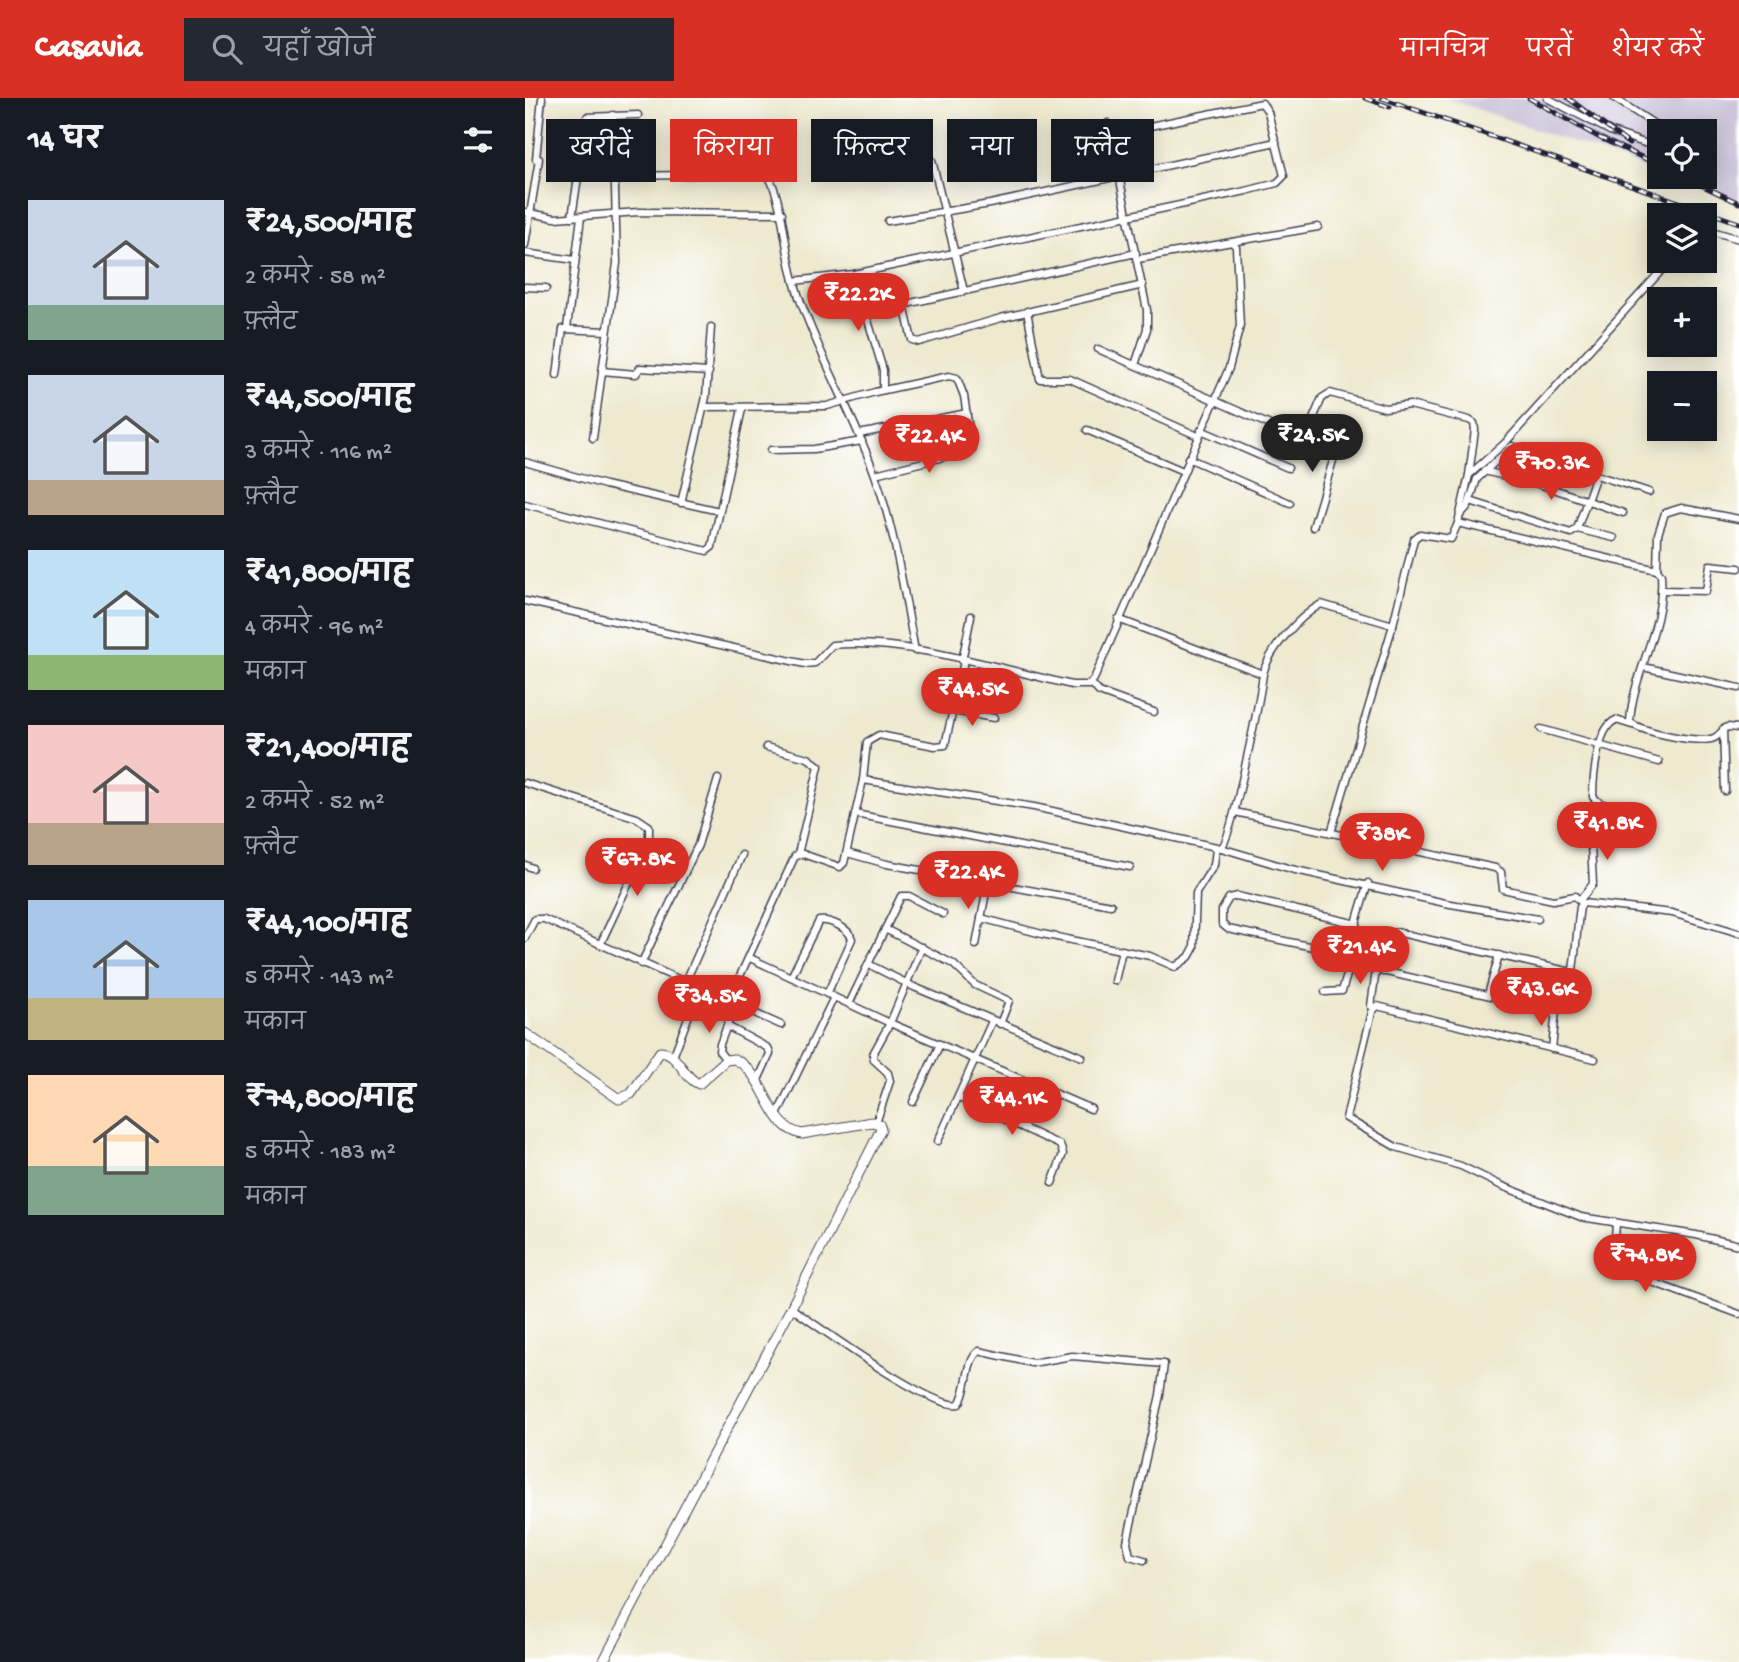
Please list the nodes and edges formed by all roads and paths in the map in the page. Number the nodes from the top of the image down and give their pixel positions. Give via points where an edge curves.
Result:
1 (543, 98) edge
2 (1547, 98) edge
3 (1614, 98) edge
4 (613, 115) junction
5 (638, 115) dead end
6 (613, 119) edge
7 (1647, 119) edge
8 (1154, 125) edge
9 (1276, 142) junction
10 (1647, 144) edge
11 (933, 164) edge
12 (1154, 168) edge
13 (614, 182) edge
14 (772, 182) edge
15 (1086, 182) edge
16 (1120, 182) edge
17 (527, 212) edge
18 (945, 212) junction
19 (615, 213) junction
20 (782, 213) junction
21 (1127, 216) junction
22 (582, 217) junction
23 (572, 218) junction
24 (888, 221) dead end
25 (1318, 227) dead end
26 (1717, 233) edge
27 (1739, 239) edge
28 (1232, 242) junction
29 (525, 245) edge
30 (956, 252) junction
31 (525, 253) edge
32 (1137, 256) junction
33 (575, 260) junction
34 (1659, 273) edge
35 (854, 274) junction
36 (794, 281) junction
37 (1143, 285) junction
38 (525, 287) edge
39 (546, 288) dead end
40 (964, 291) junction
41 (904, 305) junction
42 (1027, 311) junction
43 (866, 313) junction
44 (711, 327) dead end
45 (567, 328) junction
46 (607, 331) junction
47 (1098, 349) dead end
48 (1135, 365) junction
49 (602, 371) junction
50 (709, 372) junction
51 (557, 375) dead end
52 (883, 390) junction
53 (1214, 399) junction
54 (846, 402) junction
55 (704, 407) junction
56 (742, 409) junction
57 (967, 413) junction
58 (1311, 424) junction
59 (1087, 430) dead end
60 (1199, 433) junction
61 (860, 437) junction
62 (593, 438) dead end
63 (771, 450) dead end
64 (1188, 458) junction
65 (525, 462) edge
66 (1287, 468) dead end
67 (1183, 471) junction
68 (1484, 471) junction
69 (875, 474) junction
70 (1469, 475) junction
71 (1594, 476) junction
72 (1649, 492) dead end
73 (1586, 500) junction
74 (1470, 501) junction
75 (681, 503) junction
76 (1290, 503) dead end
77 (525, 504) edge
78 (719, 511) junction
79 (1623, 513) dead end
80 (1459, 519) junction
81 (1739, 519) edge
82 (1313, 527) dead end
83 (1577, 529) junction
84 (1614, 538) dead end
85 (1739, 568) edge
86 (1657, 570) junction
87 (1661, 590) junction
88 (525, 601) edge
89 (971, 616) dead end
90 (1118, 619) junction
91 (1393, 625) junction
92 (915, 651) junction
93 (963, 661) junction
94 (1643, 667) junction
95 (1263, 674) junction
96 (1091, 683) junction
97 (1739, 688) edge
98 (954, 711) junction
99 (1154, 712) dead end
100 (994, 718) dead end
101 (1632, 725) junction
102 (1739, 728) edge
103 (1541, 729) dead end
104 (1723, 729) junction
105 (1600, 746) junction
106 (766, 747) dead end
107 (1659, 762) dead end
108 (718, 779) dead end
109 (863, 780) junction
110 (525, 783) edge
111 (1725, 791) dead end
112 (1600, 803) junction
113 (1235, 812) junction
114 (855, 814) junction
115 (1642, 816) dead end
116 (1331, 833) junction
117 (1218, 848) junction
118 (847, 853) junction
119 (798, 854) junction
120 (742, 855) dead end
121 (1130, 867) dead end
122 (988, 882) junction
123 (1368, 883) junction
124 (1581, 902) junction
125 (1111, 905) dead end
126 (943, 914) dead end
127 (981, 918) junction
128 (1538, 919) dead end
129 (1357, 924) junction
130 (885, 929) junction
131 (1739, 933) edge
132 (525, 938) edge
133 (976, 945) dead end
134 (600, 946) junction
135 (922, 947) junction
136 (1122, 950) junction
137 (1499, 955) junction
138 (750, 958) junction
139 (1351, 959) junction
140 (641, 964) junction
141 (868, 964) junction
142 (1380, 971) junction
143 (1571, 972) junction
144 (791, 977) junction
145 (1115, 981) dead end
146 (685, 983) junction
147 (906, 983) junction
148 (699, 989) junction
149 (1325, 992) dead end
150 (831, 995) junction
151 (1488, 995) junction
152 (732, 1004) junction
153 (849, 1004) junction
154 (1371, 1006) dead end
155 (1556, 1010) junction
156 (992, 1021) junction
157 (890, 1023) junction
158 (1000, 1024) junction
159 (727, 1026) junction
160 (781, 1026) dead end
161 (525, 1033) edge
162 (940, 1044) junction
163 (1552, 1049) junction
164 (673, 1057) junction
165 (1082, 1057) dead end
166 (977, 1059) junction
167 (1595, 1059) dead end
168 (726, 1060) junction
169 (757, 1082) junction
170 (959, 1098) junction
171 (913, 1102) dead end
172 (1091, 1109) dead end
173 (777, 1115) junction
174 (876, 1123) junction
175 (938, 1141) dead end
176 (1052, 1182) dead end
177 (1616, 1224) junction
178 (1739, 1245) edge
179 (791, 1308) junction
180 (1739, 1314) edge
181 (1144, 1560) dead end
182 (603, 1662) edge

1 - 17 street
2 - 10 street via 1612,132
3 - 7 street
4 - 5 street
4 - 6 street
4 - 23 street via 593,115 585,120
8 - 9 street via 1262,103
9 - 12 street
9 - 21 street via 1281,181
11 - 18 street
13 - 19 street
14 - 20 street
15 - 18 street
16 - 21 street
17 - 23 street
17 - 29 street
18 - 24 street
18 - 30 street
19 - 20 street
19 - 22 street
19 - 46 street via 617,262
20 - 36 street
21 - 30 street
21 - 32 street
22 - 23 street
22 - 33 street
25 - 28 street
26 - 27 street
28 - 32 street
28 - 53 street via 1236,247 1240,326
30 - 35 street
30 - 40 street
31 - 33 street
32 - 37 street
32 - 40 street
33 - 45 street
34 - 70 street via 1505,443
35 - 36 street
35 - 43 street
36 - 54 street
37 - 42 street
37 - 48 street via 1148,319
38 - 39 street
40 - 41 street
41 - 42 street via 915,342
41 - 43 street
42 - 60 street via 1040,379 1070,379
43 - 52 street via 883,370
44 - 50 street
45 - 46 street
45 - 51 street via 561,333
46 - 49 street
47 - 48 street
48 - 53 street
49 - 50 street
49 - 62 street
50 - 55 street
52 - 54 street
52 - 57 street via 953,376 960,381
53 - 58 street via 1295,436 1307,433
53 - 60 street
54 - 56 street
54 - 61 street
55 - 56 street
55 - 75 street
56 - 78 street
57 - 61 street
57 - 69 street via 970,451
58 - 70 street via 1322,398 1330,393 1385,408 1410,405 1469,420 1475,430
58 - 82 street via 1341,434
59 - 67 street
60 - 64 street
60 - 66 street
61 - 63 street via 814,449
61 - 69 street
64 - 67 street
64 - 76 street
65 - 75 street
67 - 90 street
68 - 71 street via 1515,445 1584,467
68 - 73 street
68 - 74 street via 1475,482
69 - 92 street via 887,511
70 - 80 street
71 - 72 street via 1602,474
71 - 73 street
73 - 79 street
73 - 83 street
74 - 80 street
74 - 83 street via 1571,533
75 - 78 street
77 - 78 street via 707,551 712,547
80 - 86 street
80 - 91 street via 1451,539 1420,534 1414,539
81 - 86 street via 1681,508 1665,513 1658,534
83 - 84 street
85 - 87 street via 1710,565 1706,591
86 - 87 street
87 - 94 street via 1658,621
88 - 92 street via 805,664 815,663 832,645
89 - 93 street
90 - 95 street
90 - 96 street
91 - 95 street via 1321,604 1277,647
91 - 116 street
92 - 93 street
93 - 96 street via 1072,685
93 - 98 street
94 - 97 street
94 - 101 street via 1632,706
95 - 113 street
96 - 99 street via 1098,692
98 - 100 street
98 - 109 street via 948,740 941,747 879,735 870,738 864,750
101 - 104 street via 1698,739 1714,738
101 - 105 street via 1612,721
102 - 104 street
103 - 105 street
104 - 111 street
105 - 107 street
105 - 112 street via 1593,775 1593,799
106 - 119 street via 809,758 819,766
108 - 140 street via 698,845
109 - 114 street
109 - 117 street via 1026,806
110 - 134 street via 649,825 649,840
112 - 115 street
112 - 124 street via 1591,845 1593,884
113 - 116 street
113 - 117 street via 1226,842
114 - 118 street
114 - 121 street
116 - 124 street via 1495,868 1507,891 1549,900 1572,895
117 - 123 street
117 - 136 street via 1214,865 1196,893 1196,943 1189,957 1172,967 1154,957
118 - 119 street via 840,867
118 - 122 street
119 - 138 street
120 - 146 street
122 - 125 street
122 - 127 street
123 - 128 street via 1445,903
123 - 129 street
124 - 131 street via 1672,912
124 - 143 street
126 - 130 street via 902,895
127 - 133 street
127 - 136 street
129 - 139 street
129 - 139 street via 1237,896 1229,898 1221,914 1228,929
130 - 135 street
130 - 141 street
132 - 134 street via 539,918
134 - 140 street
135 - 147 street
135 - 158 street via 953,964 975,985 1009,1001
136 - 145 street
137 - 142 street via 1396,932
137 - 143 street
137 - 151 street
138 - 144 street
138 - 152 street
139 - 142 street
139 - 149 street via 1342,990
140 - 146 street
141 - 147 street
141 - 153 street
142 - 151 street
142 - 154 street
143 - 155 street via 1563,1003
144 - 150 street
144 - 150 street via 819,921 838,926 852,939
146 - 148 street
147 - 156 street
147 - 157 street
148 - 152 street
148 - 164 street
150 - 153 street
150 - 173 street
151 - 155 street
152 - 159 street
152 - 160 street
153 - 157 street
155 - 163 street
156 - 158 street
156 - 166 street
157 - 162 street
157 - 174 street via 873,1054 890,1081
158 - 165 street
159 - 168 street via 719,1051
159 - 169 street via 768,1048 770,1054
161 - 164 street via 622,1100 659,1053
162 - 166 street
162 - 171 street
163 - 167 street
163 - 177 street via 1377,1006 1346,1118 1396,1147 1461,1166 1581,1217
164 - 168 street via 699,1084
166 - 170 street
166 - 172 street
168 - 169 street via 742,1063
169 - 173 street
170 - 175 street
170 - 176 street via 1060,1145 1063,1154
173 - 174 street via 802,1133
174 - 179 street via 881,1129 878,1139
177 - 178 street
177 - 180 street via 1615,1255 1622,1267
179 - 181 street via 899,1380 953,1406 963,1397 973,1356 979,1351 1032,1363 1072,1356 1164,1364 1127,1542 1131,1556
179 - 182 street

